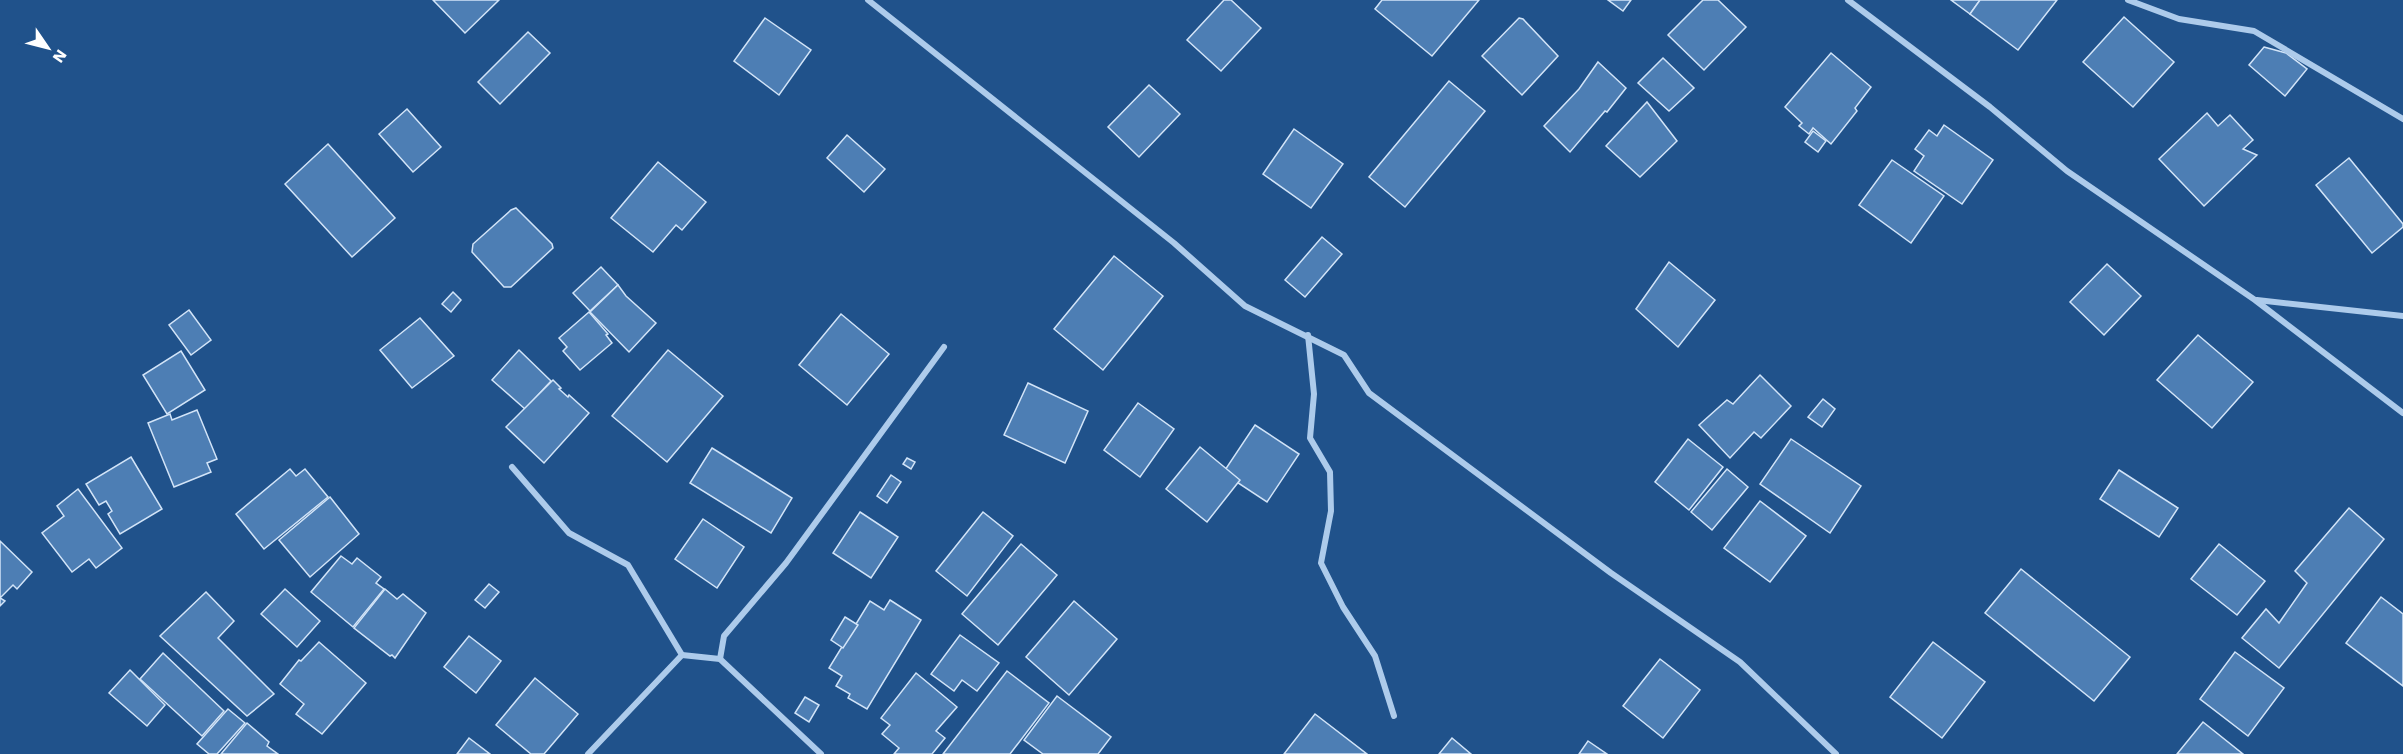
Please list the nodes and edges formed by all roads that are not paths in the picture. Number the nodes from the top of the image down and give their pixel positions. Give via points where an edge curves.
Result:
1 (868, 0) edge
2 (1848, 0) edge
3 (2128, 0) edge
4 (2403, 119) edge
5 (2255, 300) junction
6 (2403, 316) edge
7 (1308, 335) junction
8 (944, 347) dead end
9 (2403, 413) edge
10 (512, 467) dead end
11 (682, 655) junction
12 (720, 659) junction
13 (1394, 716) dead end
14 (588, 754) edge
15 (821, 754) edge
16 (1836, 754) edge

1 - 7 street via 1174,243 1245,306
2 - 5 street via 1990,107 2067,171
3 - 4 street via 2179,20 2254,31
5 - 6 street
5 - 9 street
7 - 13 street via 1314,394 1310,438 1330,472 1331,511 1321,563 1343,607 1375,656
7 - 16 street via 1344,354 1369,393 1586,555 1740,662
8 - 12 street via 786,563 724,636
10 - 11 street via 569,533 628,565
11 - 12 street
11 - 14 street
12 - 15 street

